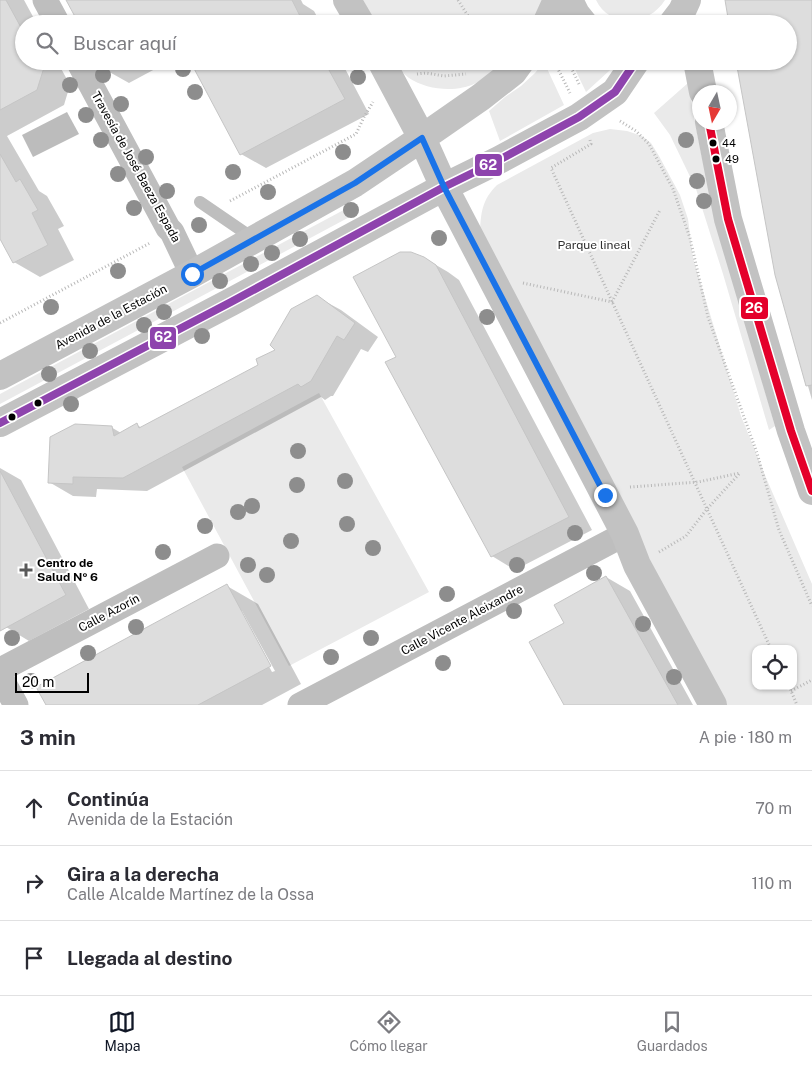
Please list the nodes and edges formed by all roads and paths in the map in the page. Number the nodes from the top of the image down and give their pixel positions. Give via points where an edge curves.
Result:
1 (45, 0) edge
2 (347, 0) edge
3 (458, 0) edge
4 (557, 0) edge
5 (569, 0) edge
6 (53, 15) edge
7 (355, 15) edge
8 (468, 15) edge
9 (550, 15) edge
10 (577, 15) edge
11 (83, 70) edge
12 (514, 70) edge
13 (572, 70) edge
14 (630, 70) edge
15 (699, 70) edge
16 (472, 72) dead end
17 (388, 73) edge
18 (702, 85) edge
19 (598, 104) junction
20 (711, 130) edge
21 (422, 138) junction
22 (551, 168) dead end
23 (444, 187) junction
24 (200, 202) dead end
25 (212, 210) junction
26 (660, 210) dead end
27 (172, 232) junction
28 (254, 239) junction
29 (192, 274) junction
30 (518, 282) dead end
31 (612, 302) junction
32 (0, 323) edge
33 (0, 376) edge
34 (0, 423) edge
35 (695, 482) junction
36 (629, 488) dead end
37 (812, 491) edge
38 (707, 509) junction
39 (625, 534) junction
40 (217, 556) dead end
41 (637, 565) junction
42 (812, 606) edge
43 (769, 645) edge
44 (0, 670) edge
45 (0, 676) edge
46 (812, 680) edge
47 (791, 691) joint
48 (16, 705) edge
49 (300, 705) edge
50 (713, 705) edge
51 (797, 705) edge

1 - 6 street
2 - 7 main road
3 - 8 path
4 - 9 main road
5 - 10 main road
11 - 27 street, Travesía de José Baeza Espada
12 - 21 main road, Avenida de la Estación
13 - 19 path via 582,92
14 - 19 main road via 616,92
15 - 18 main road
16 - 17 path via 444,76
17 - 21 main road
17 - 25 path via 379,96 356,134
19 - 23 main road via 545,136
19 - 42 path via 649,144 673,189 690,238 708,317 757,453 779,530
20 - 37 main road via 728,219
21 - 23 main road
21 - 28 main road, Avenida de la Estación via 355,183
22 - 31 path
23 - 34 main road
23 - 39 main road
24 - 25 lane
25 - 28 lane
26 - 31 path
27 - 29 street, Travesía de José Baeza Espada
27 - 32 path
28 - 29 main road, Avenida de la Estación
29 - 33 main road, Avenida de la Estación
30 - 31 path
31 - 35 path
35 - 36 path
35 - 38 path
35 - 38 path via 740,473
38 - 41 path via 686,536
38 - 43 path
39 - 41 main road
39 - 49 street, Calle Vicente Aleixandre
40 - 44 street, Calle Azorín
41 - 50 main road
45 - 48 street
46 - 47 path
47 - 51 path

